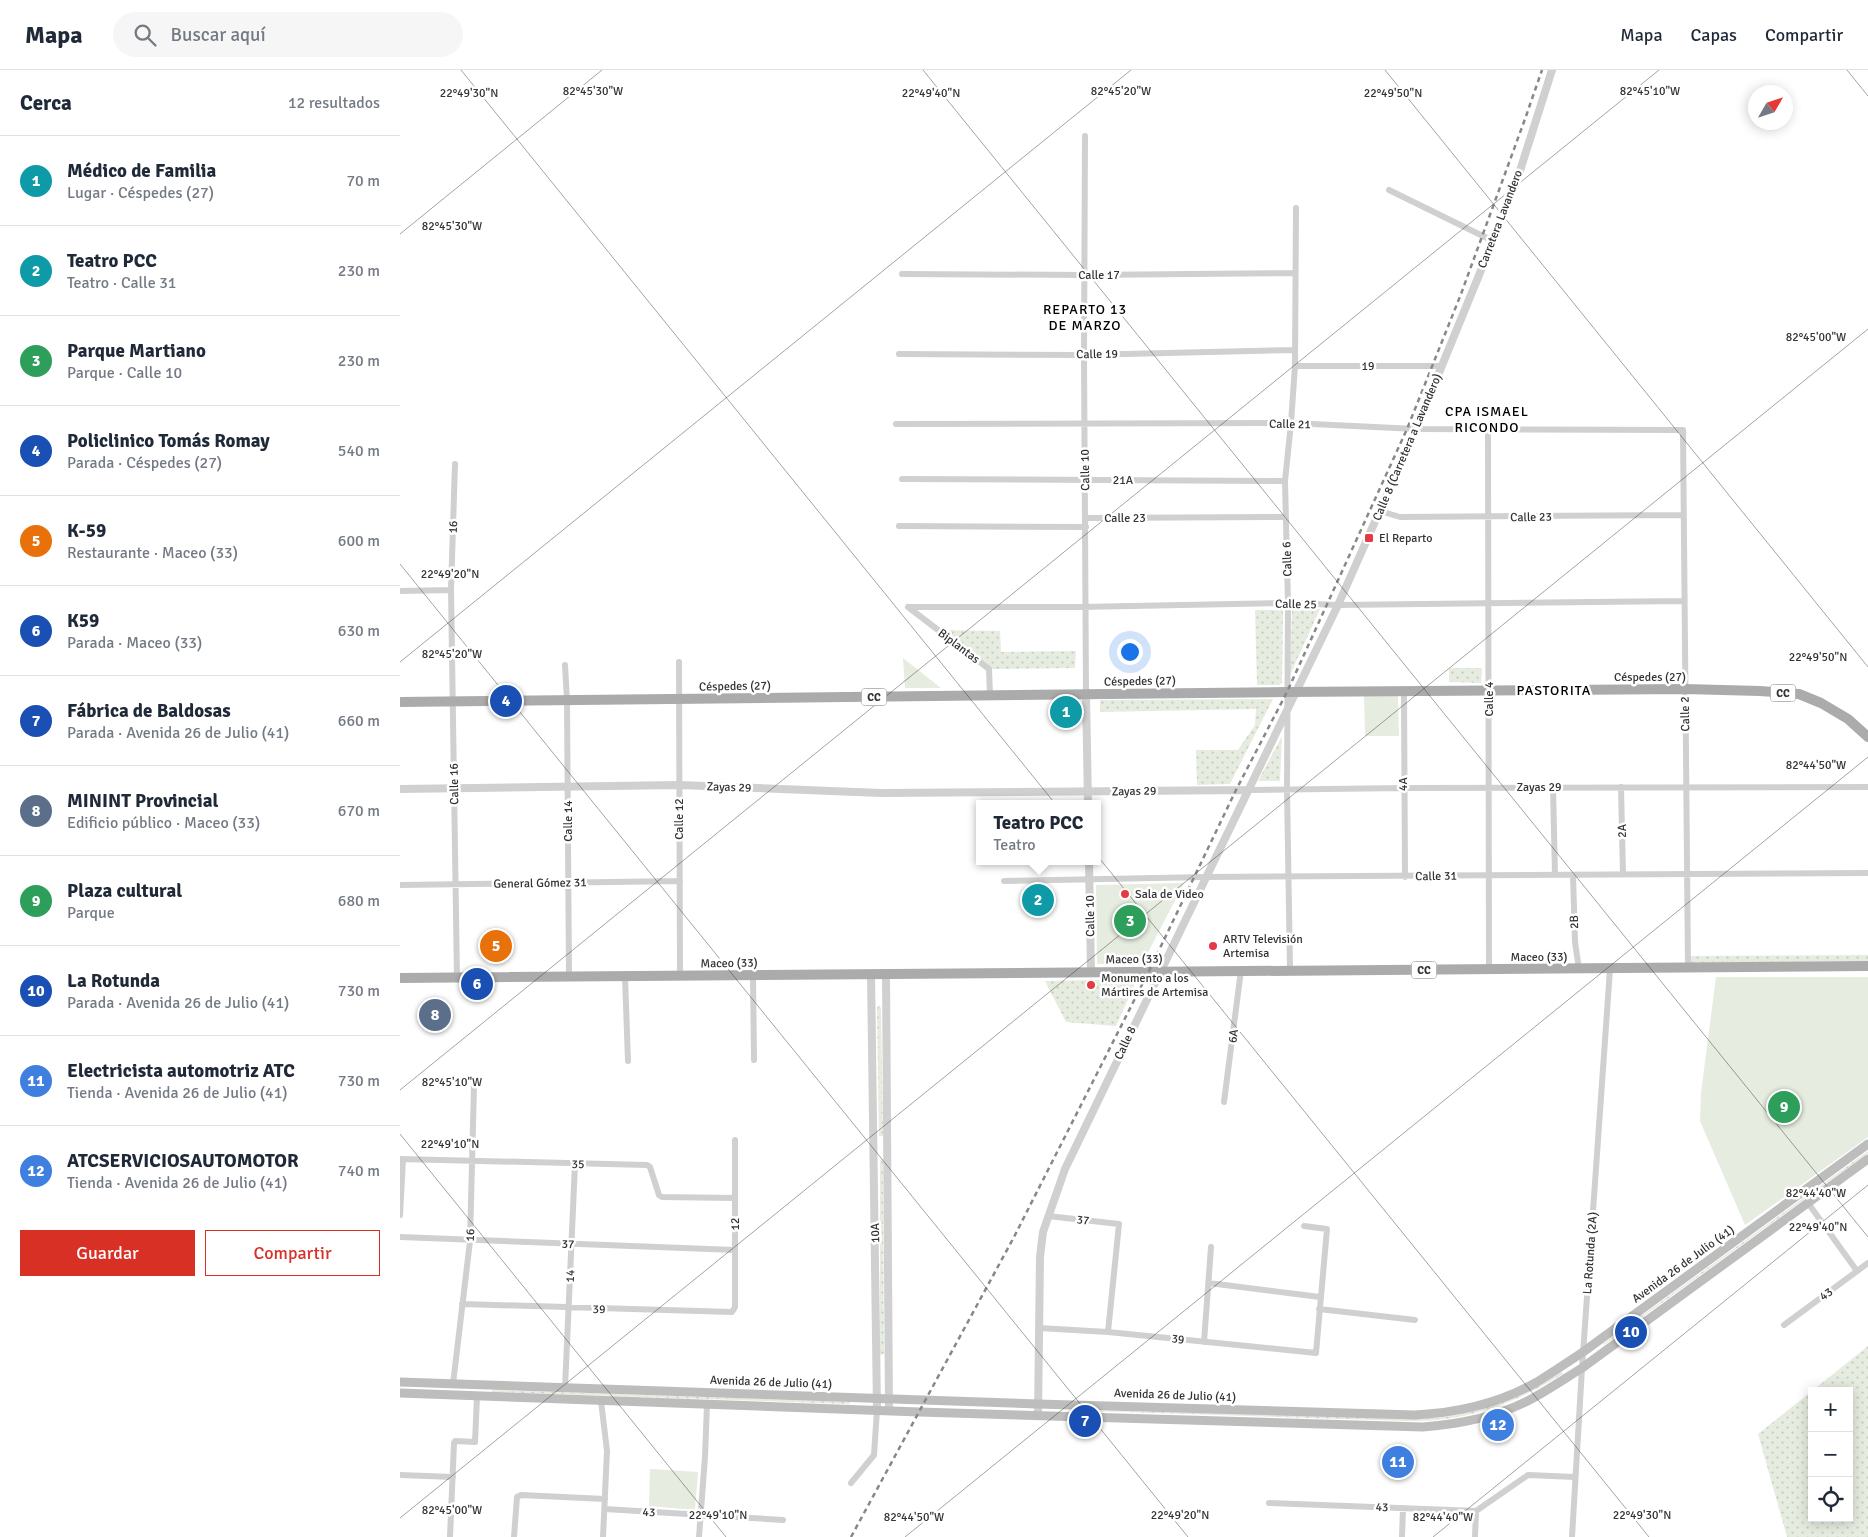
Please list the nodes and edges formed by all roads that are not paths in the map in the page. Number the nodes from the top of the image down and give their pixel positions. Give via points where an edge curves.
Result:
1 (1552, 70) edge
2 (1084, 136) dead end
3 (1389, 190) dead end
4 (1296, 208) dead end
5 (1492, 241) junction
6 (1295, 273) junction
7 (902, 274) dead end
8 (1085, 275) junction
9 (1295, 350) junction
10 (899, 354) dead end
11 (1084, 355) junction
12 (1295, 366) junction
13 (1441, 366) junction
14 (1084, 423) junction
15 (1291, 423) junction
16 (896, 424) dead end
17 (1416, 429) junction
18 (1488, 429) junction
19 (1683, 430) joint
20 (455, 464) dead end
21 (902, 479) dead end
22 (1085, 480) junction
23 (1285, 481) junction
24 (1380, 511) junction
25 (1684, 515) junction
26 (1285, 517) junction
27 (1489, 517) junction
28 (1086, 518) junction
29 (899, 526) dead end
30 (1086, 527) junction
31 (400, 590) edge
32 (451, 590) junction
33 (1684, 601) junction
34 (1288, 604) junction
35 (1489, 604) junction
36 (1338, 605) junction
37 (1086, 606) junction
38 (908, 607) joint
39 (678, 662) dead end
40 (565, 665) dead end
41 (1685, 689) junction
42 (1489, 690) junction
43 (1404, 691) junction
44 (1291, 692) junction
45 (1086, 694) junction
46 (990, 695) junction
47 (679, 699) junction
48 (567, 700) junction
49 (400, 702) edge
50 (452, 702) junction
51 (1288, 709) junction
52 (1868, 737) edge
53 (679, 785) junction
54 (568, 787) junction
55 (1553, 787) junction
56 (1621, 787) junction
57 (1686, 787) junction
58 (1868, 787) edge
59 (454, 788) junction
60 (1403, 788) junction
61 (1489, 788) junction
62 (400, 789) edge
63 (1247, 790) junction
64 (1287, 790) junction
65 (1088, 792) junction
66 (1088, 800) edge
67 (1089, 865) edge
68 (1868, 873) edge
69 (1555, 875) junction
70 (1573, 875) junction
71 (1623, 875) junction
72 (1687, 875) junction
73 (1489, 876) junction
74 (1206, 877) junction
75 (1290, 877) junction
76 (1404, 877) junction
77 (1089, 880) junction
78 (680, 881) junction
79 (1004, 881) dead end
80 (568, 883) junction
81 (400, 885) edge
82 (456, 885) junction
83 (1868, 966) edge
84 (1579, 969) junction
85 (1610, 969) junction
86 (1688, 969) junction
87 (1242, 970) junction
88 (1290, 970) junction
89 (1489, 970) junction
90 (1160, 971) junction
91 (1091, 972) junction
92 (871, 974) junction
93 (886, 974) junction
94 (753, 975) junction
95 (680, 976) junction
96 (569, 977) junction
97 (624, 977) junction
98 (400, 978) edge
99 (457, 979) junction
100 (754, 1060) dead end
101 (628, 1062) dead end
102 (474, 1086) dead end
103 (1224, 1102) dead end
104 (735, 1140) dead end
105 (1868, 1144) edge
106 (887, 1145) junction
107 (873, 1146) junction
108 (402, 1159) edge
109 (1868, 1159) edge
110 (472, 1161) junction
111 (575, 1164) junction
112 (735, 1198) junction
113 (1808, 1203) junction
114 (400, 1215) edge
115 (1048, 1216) junction
116 (1304, 1226) dead end
117 (400, 1237) edge
118 (470, 1241) junction
119 (572, 1244) junction
120 (1211, 1247) dead end
121 (735, 1250) junction
122 (1868, 1263) edge
123 (1857, 1271) junction
124 (1209, 1283) junction
125 (1320, 1297) junction
126 (462, 1304) junction
127 (569, 1308) junction
128 (734, 1309) joint
129 (1319, 1310) junction
130 (1415, 1320) dead end
131 (1784, 1326) dead end
132 (1039, 1328) junction
133 (1108, 1332) junction
134 (1204, 1342) junction
135 (1583, 1352) junction
136 (1582, 1368) junction
137 (400, 1382) edge
138 (453, 1384) junction
139 (478, 1385) junction
140 (565, 1388) junction
141 (400, 1393) edge
142 (477, 1396) junction
143 (877, 1398) junction
144 (888, 1398) junction
145 (602, 1400) junction
146 (707, 1404) junction
147 (1038, 1404) junction
148 (877, 1410) junction
149 (889, 1411) junction
150 (1038, 1416) junction
151 (400, 1475) edge
152 (453, 1477) junction
153 (1575, 1477) junction
154 (851, 1483) dead end
155 (605, 1499) junction
156 (1269, 1503) dead end
157 (1403, 1508) junction
158 (605, 1510) junction
159 (1476, 1511) junction
160 (700, 1515) junction
161 (783, 1520) dead end
162 (450, 1537) edge
163 (514, 1537) edge
164 (603, 1537) edge
165 (699, 1537) edge
166 (1402, 1537) edge
167 (1475, 1537) edge
168 (1572, 1537) edge

1 - 5 street, Carretera Lavandero via 1518,177
2 - 8 street, Calle 10
3 - 5 street
4 - 6 street, Calle 6
5 - 13 street, Carretera Lavandero
6 - 8 street, Calle 17
6 - 9 street, Calle 6
7 - 8 street, Calle 17
8 - 11 street, Calle 10
9 - 11 street, Calle 19
9 - 12 street, Calle 6
10 - 11 street, Calle 19
11 - 14 street, Calle 10
12 - 13 street, 19
12 - 15 street, Calle 6
13 - 17 street, Calle 8 (Carretera a Lavandero)
14 - 15 street, Calle 21
14 - 16 street, Calle 21
14 - 22 street, Calle 10
15 - 17 street, Calle 21
15 - 23 street, Calle 6
17 - 18 street, Calle 21
17 - 24 street, Calle 8 (Carretera a Lavandero)
18 - 19 street, Calle 21
18 - 27 street, Calle 4
19 - 25 street, Calle 2
20 - 32 street, 16
21 - 22 street, 21A
22 - 23 street, 21A
22 - 28 street, Calle 10
23 - 26 street, Calle 6
24 - 27 street, Calle 23 via 1400,517
24 - 36 street, Calle 8 (Carretera a Lavandero)
25 - 27 street, Calle 23
25 - 33 street, Calle 2
26 - 28 street, Calle 23
26 - 34 street, Calle 6
27 - 35 street, Calle 4
28 - 30 street, Calle 10
29 - 30 street, Calle 23
30 - 37 street, Calle 10
31 - 32 street
32 - 50 street, Calle 16
33 - 35 street, Calle 25
33 - 41 street, Calle 2
34 - 36 street, Calle 25
34 - 37 street, Calle 25
34 - 44 street, Calle 6
35 - 36 street, Calle 25
35 - 42 street, Calle 4
36 - 44 street, Calle 8 (Carretera a Lavandero)
37 - 38 street, Calle 25
37 - 45 street, Calle 10
38 - 46 street, Biplantas via 989,669
39 - 47 street, Calle 12
40 - 48 street, Calle 14
41 - 42 main road, Céspedes (27) / CC
41 - 52 main road, Céspedes (27) / CC via 1799,694 1848,719
41 - 57 street, Calle 2
42 - 43 main road, Céspedes (27) / CC
42 - 61 street, Calle 4
43 - 44 main road, Céspedes (27) / CC
43 - 60 street, 4A
44 - 45 main road, Céspedes (27) / CC
44 - 51 street, Calle 8
45 - 46 main road, Céspedes (27) / CC
45 - 65 street, Calle 10
46 - 47 main road, Céspedes (27) / CC
47 - 48 main road, Céspedes (27) / CC
47 - 53 street, Calle 12
48 - 50 main road, Céspedes (27) / CC
48 - 54 street, Calle 14
49 - 50 main road, Céspedes (27) / CC
50 - 59 street, Calle 16
51 - 63 street, Calle 8
51 - 64 street
53 - 54 street, Zayas 29
53 - 65 street, Zayas 29 via 881,793
53 - 78 street, Calle 12
54 - 59 street, Zayas 29
54 - 80 street, Calle 14
55 - 56 street, Zayas 29
55 - 61 street, Zayas 29
55 - 69 street
56 - 57 street, Zayas 29
56 - 71 street, 2A
57 - 58 street, Zayas 29
57 - 72 street, Calle 2
59 - 62 street, Zayas 29
59 - 82 street, Calle 16
60 - 61 street, Zayas 29
60 - 64 street, Zayas 29
60 - 76 street, 4A
61 - 73 street, Calle 4
63 - 64 street, Zayas 29
63 - 65 street, Zayas 29
63 - 74 street, Calle 8
64 - 75 street
65 - 66 street, Calle 10
67 - 77 street, Calle 10
68 - 72 street, Calle 31
69 - 70 street, Calle 31
69 - 73 street, Calle 31
70 - 71 street, Calle 31
70 - 84 street, 2B
71 - 72 street, Calle 31
72 - 86 street, Calle 2
73 - 76 street, Calle 31
73 - 89 street, Calle 4
74 - 75 street, Calle 31
74 - 77 street, Calle 31
74 - 90 street, Calle 8
75 - 76 street, Calle 31
75 - 88 street
77 - 79 street, Calle 31
77 - 91 street, Calle 10
78 - 80 street, General Gómez 31
78 - 95 street, Calle 12
80 - 82 street, General Gómez 31
80 - 96 street, Calle 14
81 - 82 street, General Gómez 31
82 - 99 street, Calle 16
83 - 86 main road, Maceo (33) / CC
84 - 85 main road, Maceo (33) / CC
84 - 89 main road, Maceo (33) / CC
85 - 86 main road, Maceo (33) / CC
85 - 135 street, La Rotunda (2A)
87 - 88 main road, Maceo (33) / CC
87 - 90 main road, Maceo (33) / CC
87 - 103 street, 6A
88 - 89 main road, Maceo (33) / CC
90 - 91 main road, Maceo (33) / CC
90 - 115 street, Calle 8 via 1065,1169
91 - 93 main road, Maceo (33) / CC
92 - 93 main road, Maceo (33) / CC
92 - 94 main road, Maceo (33) / CC
92 - 107 street, 10A
93 - 106 street, 10A
94 - 95 main road, Maceo (33) / CC
94 - 100 street
95 - 97 main road, Maceo (33) / CC
96 - 97 main road, Maceo (33) / CC
96 - 99 main road, Maceo (33) / CC
97 - 101 street
98 - 99 main road, Maceo (33) / CC
102 - 110 street, 16
104 - 112 street, 12
105 - 135 main road, Avenida 26 de Julio (41)
106 - 107 street
106 - 144 street, 10A
107 - 143 street, 10A
108 - 110 street, 35
108 - 114 street
109 - 113 main road, Avenida 26 de Julio (41)
110 - 111 street, 35
110 - 118 street, 16
111 - 112 street, 35 via 650,1167 662,1197
111 - 119 street, 14
112 - 121 street, 12
113 - 123 street
113 - 136 main road, Avenida 26 de Julio (41)
115 - 132 street, Calle 8 via 1040,1257
115 - 133 street, 37 via 1118,1224
116 - 125 street via 1327,1229
117 - 118 street, 37
118 - 119 street, 37
118 - 126 street, 16
119 - 121 street, 37
119 - 127 street, 14
120 - 124 street
121 - 128 street, 12
122 - 123 street, 43
123 - 131 street, 43
124 - 125 street
124 - 134 street
125 - 129 street
126 - 127 street, 39
126 - 138 street, 16
127 - 128 street, 39 via 732,1312
127 - 140 street, 14
129 - 130 street
129 - 134 street, 39 via 1316,1354
132 - 133 street, 39
132 - 147 street, Calle 8
133 - 134 street, 39
135 - 136 street, La Rotunda (2A)
135 - 147 main road, Avenida 26 de Julio (41) via 1506,1397 1445,1414
136 - 150 main road, Avenida 26 de Julio (41) via 1512,1408 1485,1417 1423,1427
136 - 153 street, La Rotunda (2A)
137 - 138 main road, Avenida 26 de Julio (41)
138 - 139 main road, Avenida 26 de Julio (41)
139 - 140 main road, Avenida 26 de Julio (41)
139 - 142 main road
140 - 143 main road, Avenida 26 de Julio (41)
141 - 142 main road, Avenida 26 de Julio (41)
142 - 145 main road, Avenida 26 de Julio (41)
142 - 152 street via 475,1442 455,1441
143 - 144 main road, Avenida 26 de Julio (41)
143 - 148 street, 10A
144 - 147 main road, Avenida 26 de Julio (41)
144 - 149 street, 10A
145 - 146 main road, Avenida 26 de Julio (41)
145 - 155 street via 607,1451
146 - 148 main road, Avenida 26 de Julio (41)
146 - 160 street
147 - 150 street, Calle 8
148 - 149 main road, Avenida 26 de Julio (41)
148 - 154 street, 10A via 874,1455
149 - 150 main road, Avenida 26 de Julio (41)
151 - 152 street
152 - 162 street
153 - 159 street via 1528,1475
153 - 168 street, La Rotunda (2A)
155 - 158 street
155 - 163 street via 521,1495 517,1497
156 - 157 street, 43
157 - 159 street, 43
157 - 166 street
158 - 160 street, 43
158 - 164 street
159 - 167 street
160 - 161 street, 43
160 - 165 street

